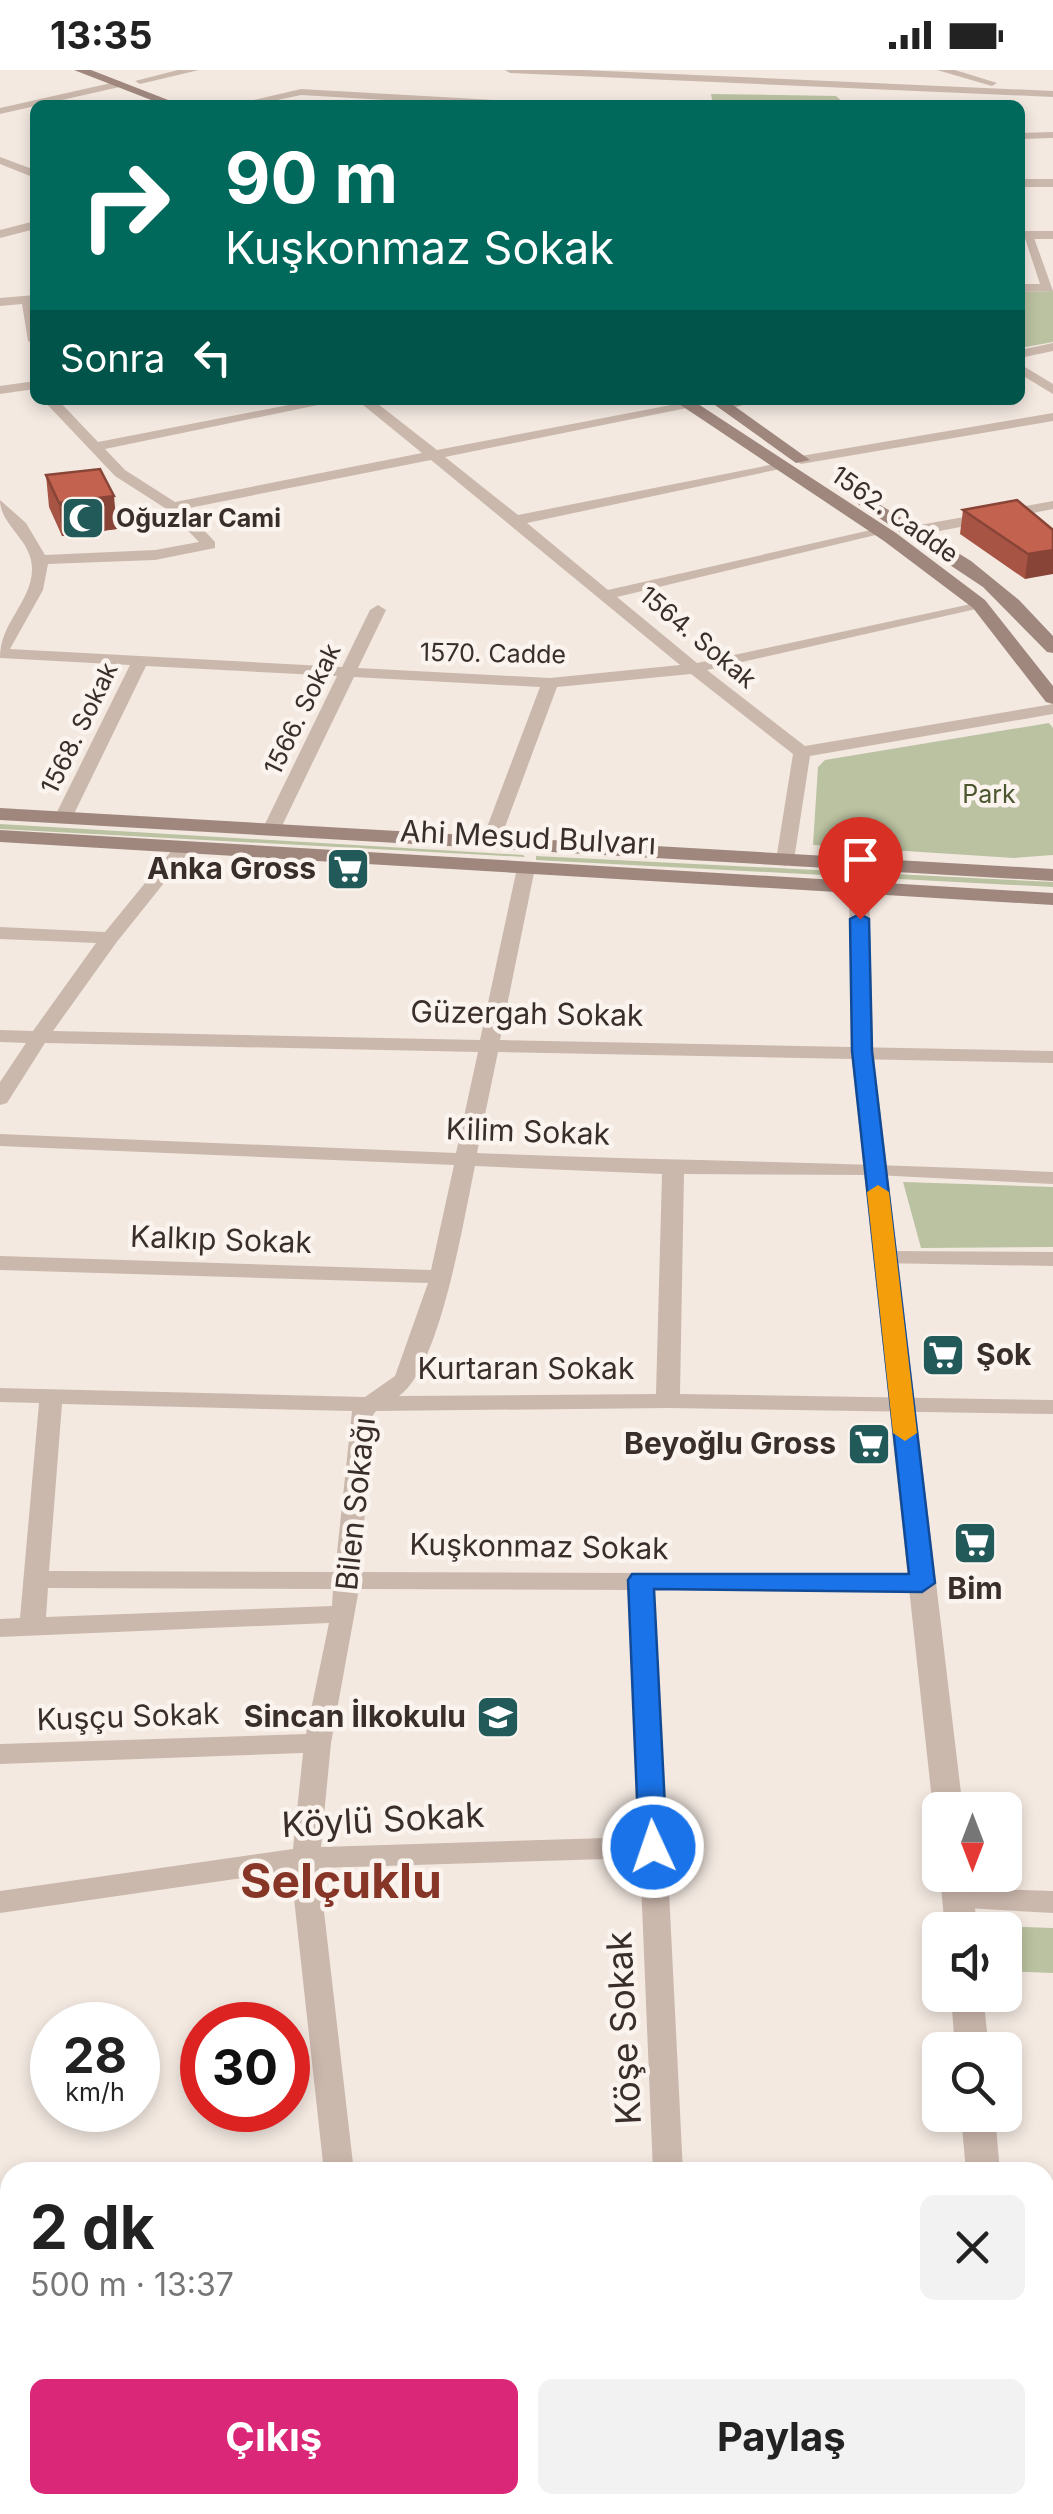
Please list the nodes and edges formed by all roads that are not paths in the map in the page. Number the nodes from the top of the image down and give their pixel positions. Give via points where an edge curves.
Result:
1 (80, 70) edge
2 (106, 70) edge
3 (194, 70) edge
4 (510, 70) edge
5 (942, 70) edge
6 (638, 74) edge
7 (140, 82) junction
8 (120, 84) junction
9 (853, 88) junction
10 (1033, 94) junction
11 (1053, 94) edge
12 (46, 100) edge
13 (174, 100) edge
14 (177, 100) edge
15 (262, 100) edge
16 (430, 100) edge
17 (496, 100) edge
18 (857, 100) edge
19 (30, 104) edge
20 (0, 110) edge
21 (1053, 135) edge
22 (1025, 136) edge
23 (30, 156) edge
24 (3, 161) edge
25 (30, 172) edge
26 (1025, 183) edge
27 (1053, 183) edge
28 (30, 226) edge
29 (0, 234) edge
30 (1053, 234) edge
31 (1025, 235) edge
32 (1025, 237) edge
33 (1050, 287) edge
34 (1025, 288) edge
35 (30, 300) edge
36 (0, 302) edge
37 (1053, 347) edge
38 (1025, 353) edge
39 (1025, 371) edge
40 (30, 386) edge
41 (0, 390) edge
42 (1053, 390) edge
43 (55, 405) edge
44 (310, 405) edge
45 (371, 405) edge
46 (670, 405) edge
47 (689, 405) edge
48 (723, 405) edge
49 (1053, 417) edge
50 (96, 447) junction
51 (438, 456) junction
52 (801, 460) junction
53 (780, 465) junction
54 (0, 504) edge
55 (1053, 505) edge
56 (173, 508) junction
57 (513, 521) junction
58 (879, 530) junction
59 (914, 532) junction
60 (43, 560) junction
61 (608, 595) junction
62 (978, 604) junction
63 (378, 610) dead end
64 (1050, 640) edge
65 (0, 652) edge
66 (140, 660) junction
67 (691, 669) junction
68 (348, 673) junction
69 (550, 683) junction
70 (1053, 698) edge
71 (1053, 709) edge
72 (802, 752) junction
73 (0, 814) edge
74 (62, 818) junction
75 (270, 830) junction
76 (0, 836) edge
77 (490, 843) junction
78 (184, 848) junction
79 (785, 860) junction
80 (1053, 866) edge
81 (526, 868) junction
82 (1042, 874) edge
83 (859, 886) junction
84 (1053, 899) edge
85 (0, 933) edge
86 (107, 938) junction
87 (0, 1036) edge
88 (37, 1037) junction
89 (491, 1043) junction
90 (862, 1051) junction
91 (1053, 1057) edge
92 (0, 1099) edge
93 (0, 1140) edge
94 (466, 1160) junction
95 (673, 1168) junction
96 (876, 1169) junction
97 (1053, 1178) edge
98 (886, 1258) junction
99 (1053, 1258) edge
100 (0, 1262) edge
101 (441, 1278) junction
102 (0, 1395) edge
103 (50, 1396) junction
104 (668, 1401) junction
105 (902, 1403) junction
106 (367, 1404) junction
107 (1053, 1407) edge
108 (36, 1578) junction
109 (348, 1578) junction
110 (641, 1580) junction
111 (922, 1583) junction
112 (344, 1614) junction
113 (32, 1626) junction
114 (0, 1628) edge
115 (318, 1742) junction
116 (0, 1754) edge
117 (946, 1792) edge
118 (653, 1847) junction
119 (306, 1858) junction
120 (958, 1901) edge
121 (0, 1902) edge
122 (1053, 1902) edge
123 (979, 2132) edge
124 (338, 2162) edge
125 (668, 2162) edge
126 (982, 2162) edge

1 - 8 main road
2 - 7 main road
3 - 7 street
4 - 6 street
4 - 17 street
5 - 10 street
6 - 9 street
7 - 14 main road
8 - 12 street
8 - 13 main road
9 - 10 street
9 - 18 street
10 - 11 street
15 - 16 street via 301,92
19 - 20 street
21 - 22 street
23 - 24 street
24 - 25 street
26 - 27 street
28 - 29 street
30 - 31 street
32 - 33 street
33 - 34 street
35 - 36 street
37 - 38 street
39 - 42 street
40 - 41 street
43 - 50 street
44 - 50 street
45 - 51 street, 1564. Sokak
46 - 51 street
47 - 53 main road, 1562. Cadde
48 - 52 main road, 1562. Cadde
49 - 52 street
50 - 56 street via 120,473
51 - 56 street
51 - 57 street, 1564. Sokak
52 - 59 main road, 1562. Cadde
53 - 57 street
53 - 58 main road, 1562. Cadde
54 - 60 street via 34,539
55 - 59 street
56 - 60 street via 210,545 155,555
57 - 61 street, 1564. Sokak
58 - 61 street
58 - 62 main road, 1562. Cadde
59 - 64 main road, 1562. Cadde
60 - 65 street via 42,580
61 - 67 street, 1564. Sokak
62 - 67 street, 1570. Cadde
62 - 70 main road, 1562. Cadde
63 - 68 street, 1566. Sokak
65 - 66 street, 1570. Cadde
66 - 68 street, 1570. Cadde
66 - 74 street, 1568. Sokak
67 - 69 street, 1570. Cadde
67 - 72 street, 1564. Sokak
68 - 69 street, 1570. Cadde
68 - 75 street, 1566. Sokak
69 - 77 street
71 - 72 street
72 - 79 street
73 - 74 main road, Ahi Mesud Bulvarı
74 - 75 main road, Ahi Mesud Bulvarı
75 - 77 main road, Ahi Mesud Bulvarı
76 - 78 main road, Ahi Mesud Bulvarı
77 - 79 main road, Ahi Mesud Bulvarı
78 - 81 main road, Ahi Mesud Bulvarı
78 - 86 street
79 - 82 main road, Ahi Mesud Bulvarı
80 - 82 main road
81 - 83 main road, Ahi Mesud Bulvarı
81 - 89 street, Bilen Sokağı
83 - 84 main road, Ahi Mesud Bulvarı
83 - 90 street
85 - 86 street
86 - 88 street
87 - 88 street, Güzergah Sokak
88 - 89 street, Güzergah Sokak
88 - 92 street
89 - 90 street, Güzergah Sokak
89 - 94 street, Bilen Sokağı
90 - 91 street, Güzergah Sokak
90 - 96 street
93 - 94 street, Kilim Sokak
94 - 95 street, Kilim Sokak
94 - 101 street, Bilen Sokağı
95 - 96 street, Kilim Sokak
95 - 104 street
96 - 97 street, Kilim Sokak
96 - 98 street
98 - 99 street
98 - 105 street
100 - 101 street, Kalkıp Sokak
101 - 106 street, Bilen Sokağı via 406,1378 396,1392
102 - 103 street, Kurtaran Sokak
103 - 106 street, Kurtaran Sokak
103 - 108 street
104 - 105 street, Kurtaran Sokak
104 - 106 street, Kurtaran Sokak
105 - 107 street, Kurtaran Sokak
105 - 111 street
106 - 109 street, Bilen Sokağı
108 - 109 street, Kuşkonmaz Sokak
108 - 113 street
109 - 110 street, Kuşkonmaz Sokak
109 - 112 street, Bilen Sokağı
110 - 111 street, Kuşkonmaz Sokak
110 - 118 street, Köşe Sokak
111 - 117 street
112 - 113 street
112 - 115 street, Bilen Sokağı
113 - 114 street
115 - 116 street, Kuşçu Sokak
115 - 119 street, Bilen Sokağı
118 - 119 street, Köylü Sokak
118 - 125 street, Köşe Sokak
119 - 121 street, Köylü Sokak
119 - 124 street, Bilen Sokağı
120 - 122 street
123 - 126 street

